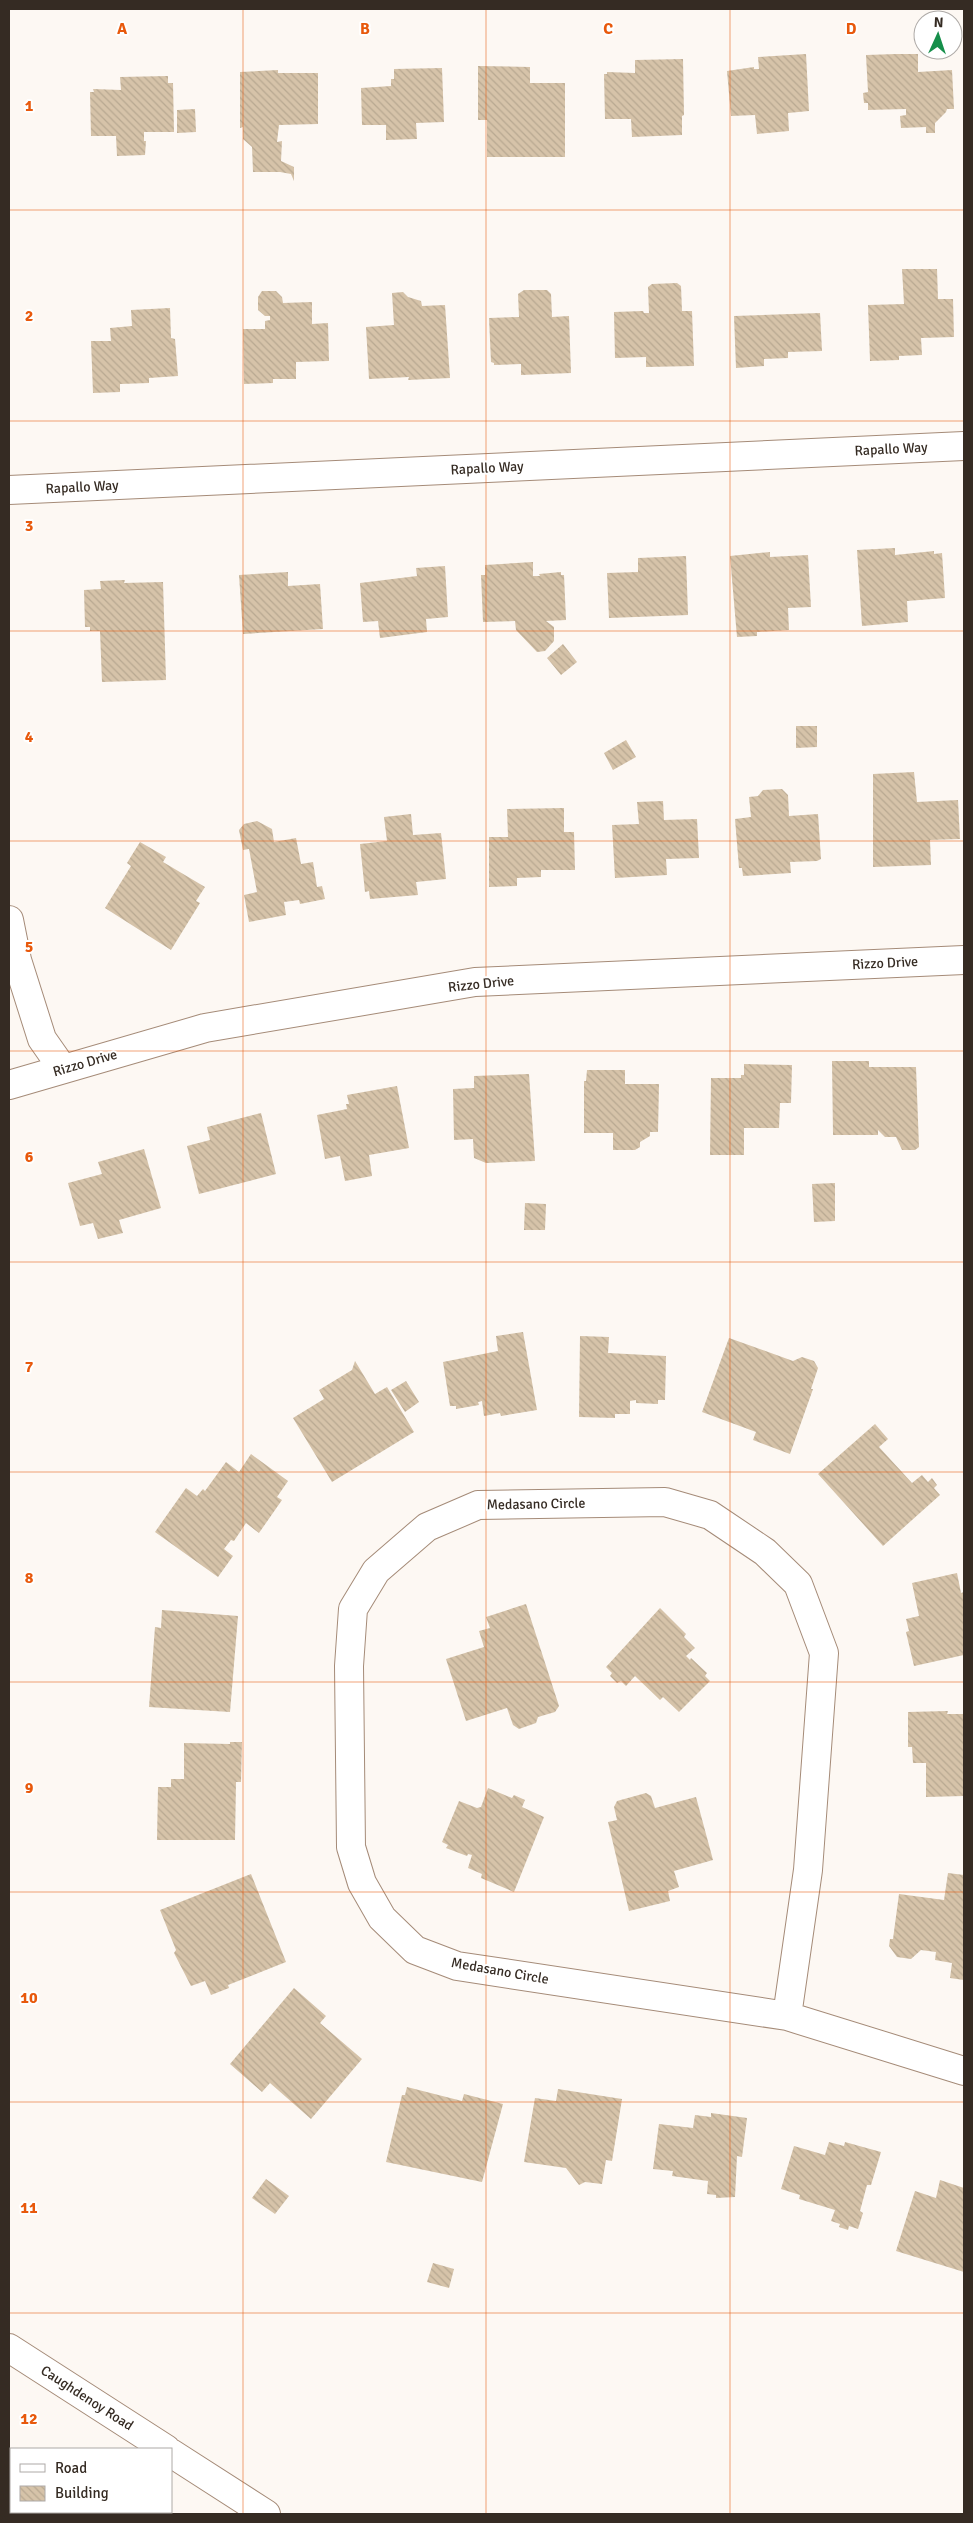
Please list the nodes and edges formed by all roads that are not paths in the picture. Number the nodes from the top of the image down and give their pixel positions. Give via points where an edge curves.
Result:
1 (964, 446) edge
2 (9, 490) edge
3 (9, 920) edge
4 (964, 960) edge
5 (64, 1069) junction
6 (9, 1085) edge
7 (787, 2016) junction
8 (964, 2071) edge
9 (9, 2348) edge
10 (164, 2448) edge
11 (172, 2454) edge
12 (266, 2514) edge

1 - 2 street, Rapallo Way
3 - 5 street via 17,960 42,1039
4 - 5 street, Rizzo Drive via 475,982 205,1028
5 - 6 street, Rizzo Drive
7 - 7 street, Medasano Circle via 808,1870 824,1653 798,1584 765,1552 710,1515 665,1502 478,1505 427,1527 376,1571 353,1609 349,1666 351,1847 362,1882 382,1918 415,1950 457,1966
7 - 8 street, Medasano Circle
9 - 10 street, Caughdenoy Road
11 - 12 street

